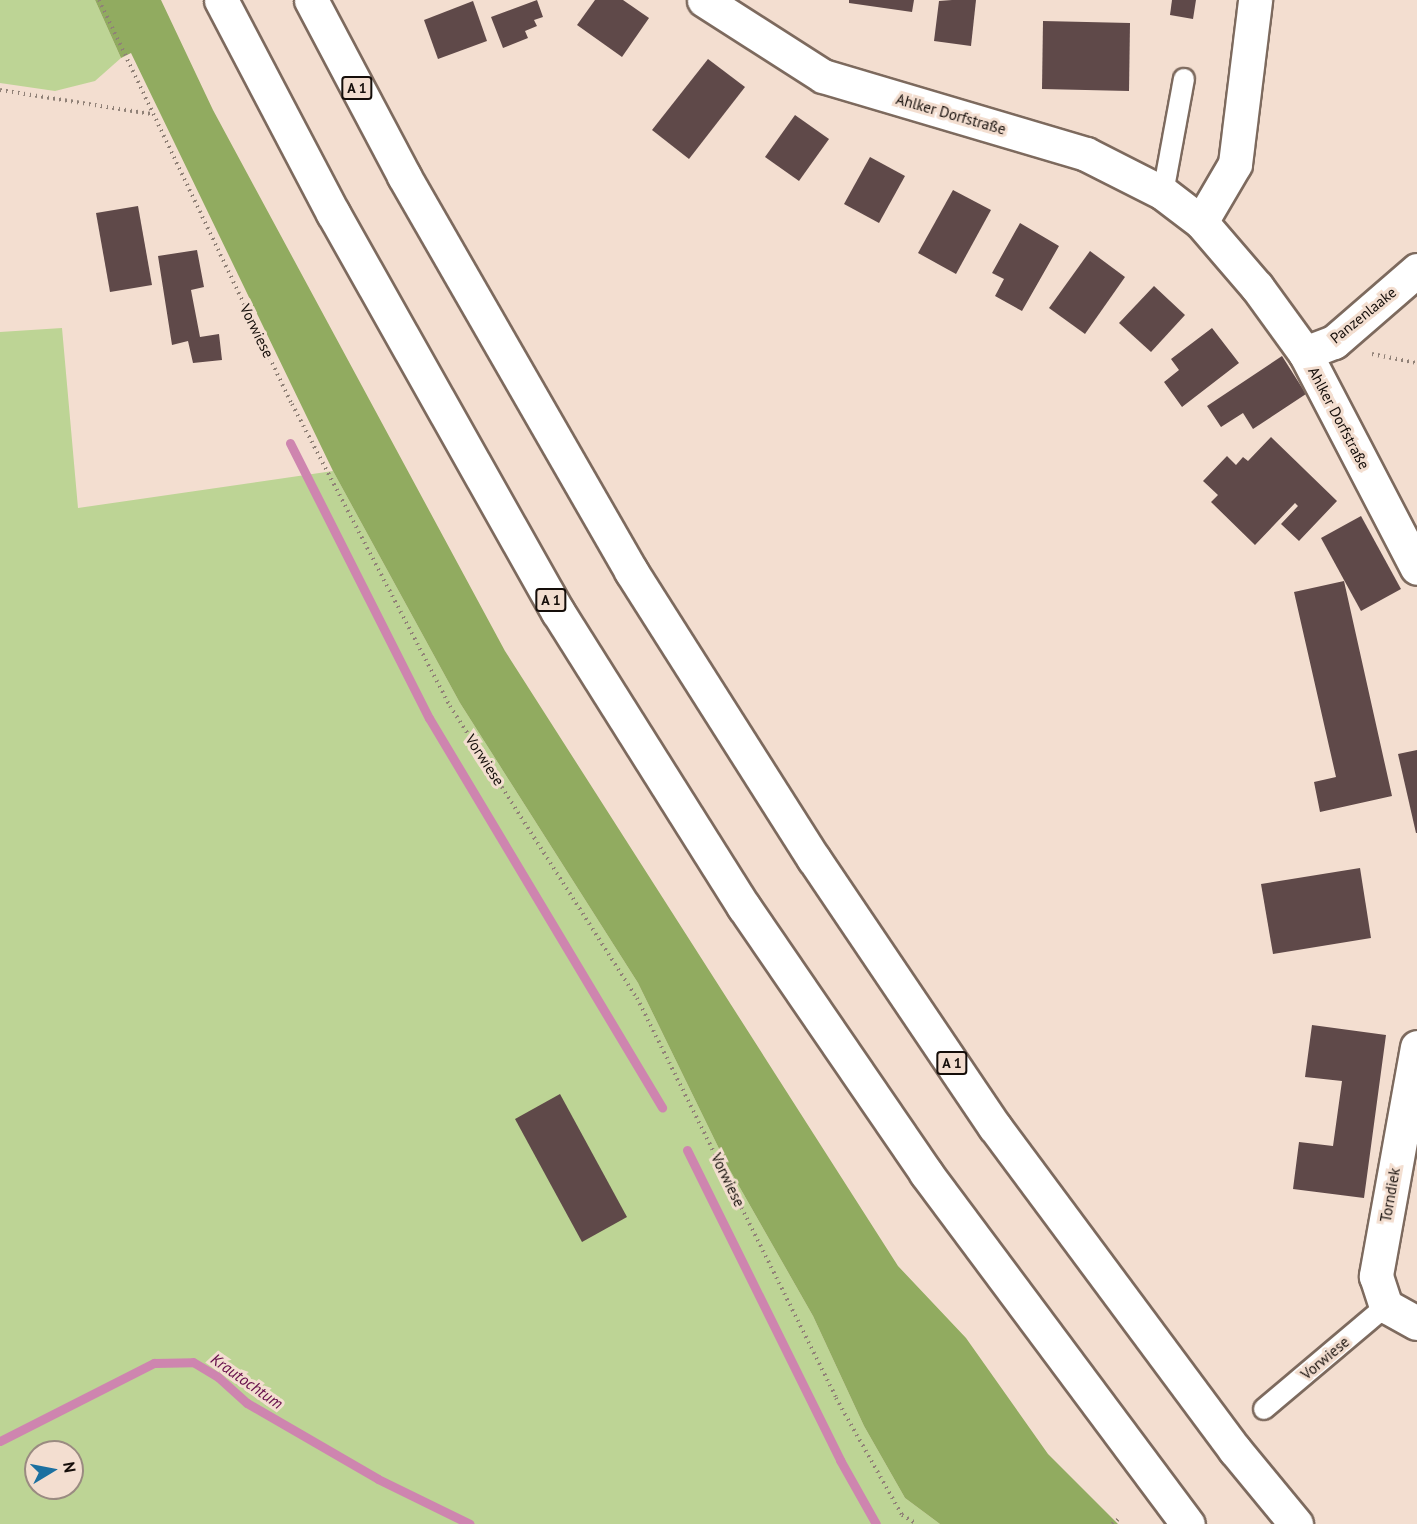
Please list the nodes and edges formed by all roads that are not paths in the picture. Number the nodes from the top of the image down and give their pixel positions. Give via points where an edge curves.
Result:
1 (220, 0) edge
2 (311, 0) edge
3 (704, 0) edge
4 (1255, 0) edge
5 (1184, 79) dead end
6 (1163, 193) junction
7 (1201, 222) junction
8 (1417, 270) edge
9 (1305, 353) junction
10 (1406, 529) edge
11 (1417, 568) edge
12 (1417, 1047) edge
13 (1386, 1306) junction
14 (1417, 1323) edge
15 (1264, 1409) dead end
16 (1188, 1524) edge
17 (1296, 1524) edge

1 - 16 main road, A 1 via 333,213 558,612 744,907 926,1173
2 - 17 main road, A 1 via 404,176 631,571 814,859 995,1126 1235,1450
3 - 6 main road, Ahlker Dorfstraße via 823,76 1086,154
4 - 7 main road via 1234,164
5 - 6 lane
6 - 7 main road, Ahlker Dorfstraße
7 - 9 main road, Ahlker Dorfstraße via 1257,287
8 - 9 main road, Panzenlaake via 1334,342
9 - 10 main road, Ahlker Dorfstraße
10 - 11 main road, Ahlker Dorfstraße
12 - 13 main road, Torndiek via 1376,1276
13 - 14 main road
13 - 15 lane, Vorwiese

